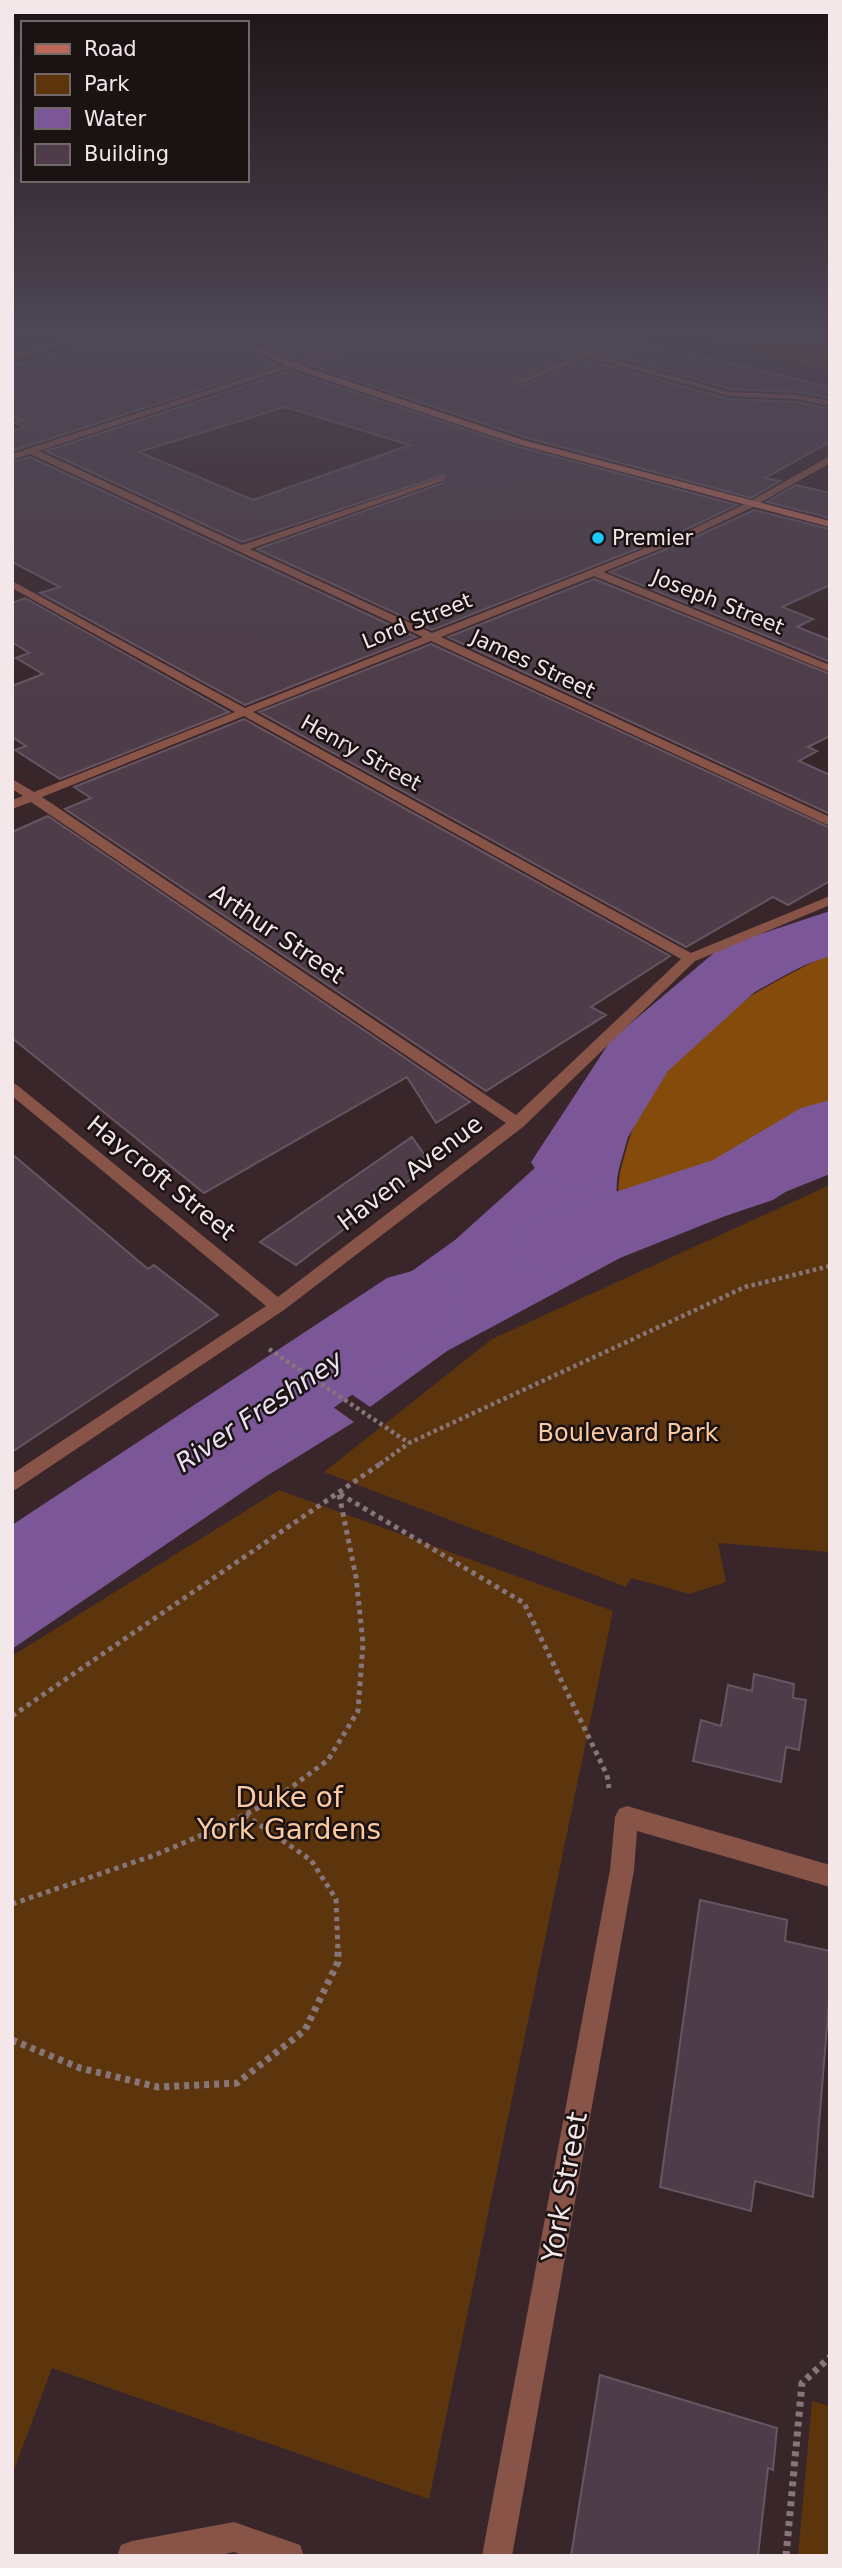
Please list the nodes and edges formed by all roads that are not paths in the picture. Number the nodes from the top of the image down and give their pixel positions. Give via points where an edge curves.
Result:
1 (42, 456) edge
2 (571, 456) edge
3 (830, 459) edge
4 (439, 479) dead end
5 (750, 505) junction
6 (830, 524) edge
7 (243, 548) junction
8 (591, 571) junction
9 (12, 584) edge
10 (431, 637) junction
11 (830, 669) edge
12 (245, 711) junction
13 (12, 783) edge
14 (32, 796) junction
15 (12, 804) edge
16 (830, 822) edge
17 (830, 900) edge
18 (690, 958) junction
19 (12, 1088) edge
20 (517, 1123) junction
21 (278, 1306) junction
22 (12, 1484) edge
23 (830, 1875) edge
24 (132, 2556) edge
25 (289, 2556) edge
26 (497, 2556) edge

1 - 7 street, James Street
2 - 5 street
3 - 5 street, Lord Street
4 - 7 street
5 - 6 street
5 - 8 street, Lord Street
7 - 10 street, James Street
8 - 10 street, Lord Street
8 - 11 street, Joseph Street
9 - 12 street, Henry Street
10 - 12 street, Lord Street
10 - 16 street, James Street
12 - 14 street, Lord Street
12 - 18 street, Henry Street
13 - 14 street, Arthur Street
14 - 15 street, Lord Street
14 - 20 street, Arthur Street
17 - 18 street, Haven Avenue
18 - 20 street, Haven Avenue
19 - 21 street, Haycroft Street
20 - 21 street, Haven Avenue
21 - 22 street, Haven Avenue
23 - 26 street, York Street via 619,1810 622,1870
24 - 25 street via 234,2537

